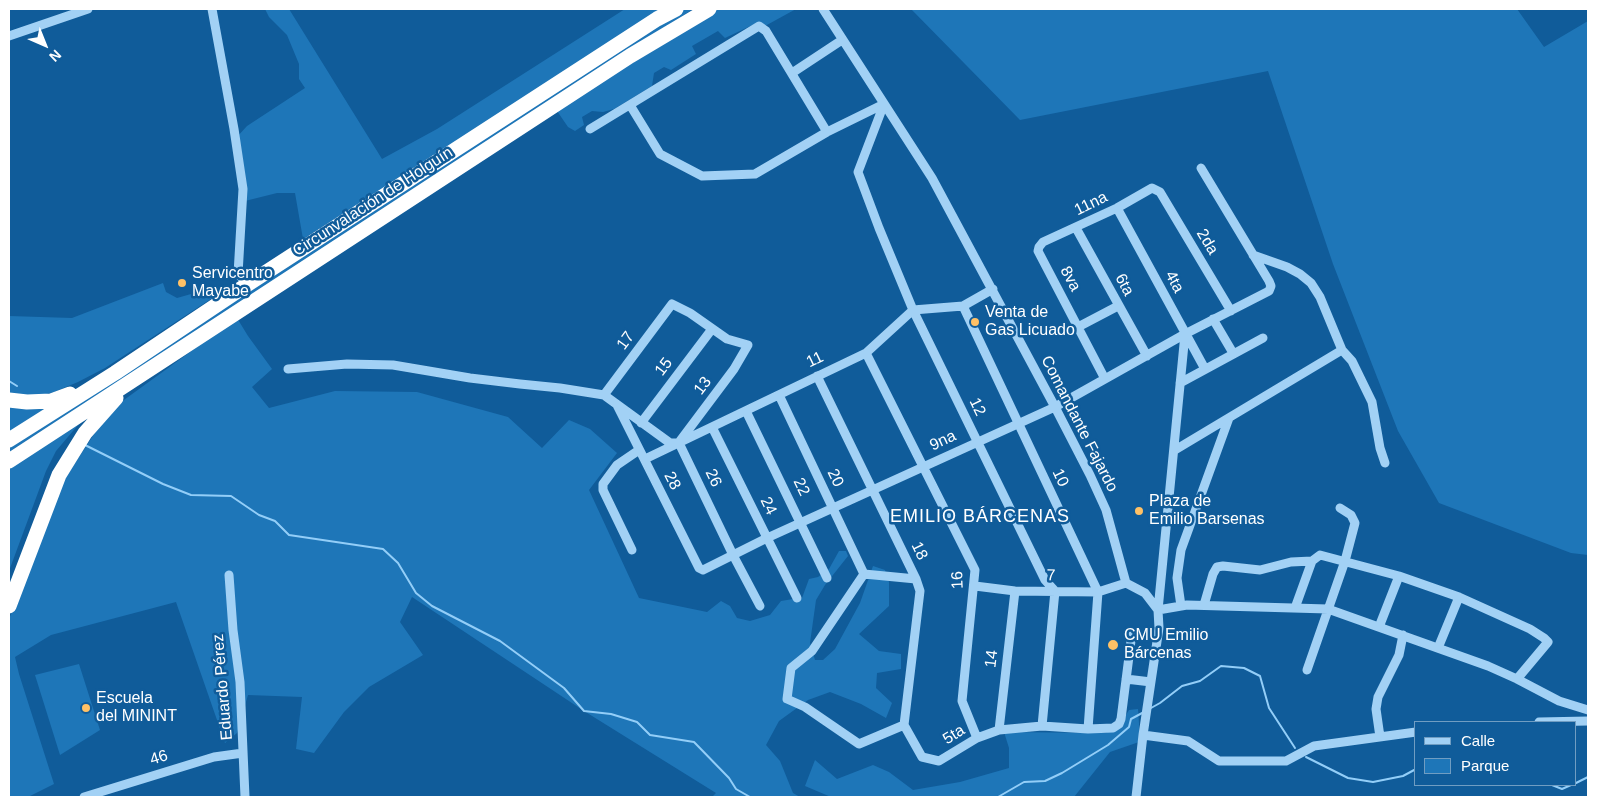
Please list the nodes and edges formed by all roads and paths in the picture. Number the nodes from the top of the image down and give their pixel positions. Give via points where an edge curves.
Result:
1 (88, 9) edge
2 (212, 9) edge
3 (676, 9) edge
4 (709, 9) edge
5 (823, 9) edge
6 (9, 36) edge
7 (842, 40) junction
8 (792, 73) junction
9 (884, 104) junction
10 (630, 105) junction
11 (590, 128) dead end
12 (827, 132) junction
13 (1201, 168) dead end
14 (1156, 190) joint
15 (1117, 208) junction
16 (1076, 228) junction
17 (1039, 247) joint
18 (1253, 255) junction
19 (248, 284) junction
20 (993, 289) junction
21 (963, 306) junction
22 (1118, 306) junction
23 (913, 310) junction
24 (1230, 311) junction
25 (1214, 319) junction
26 (1078, 327) junction
27 (712, 329) junction
28 (1185, 334) junction
29 (1263, 338) dead end
30 (1342, 350) junction
31 (866, 353) junction
32 (1233, 354) junction
33 (1147, 356) junction
34 (288, 369) dead end
35 (1205, 369) junction
36 (115, 373) junction
37 (817, 376) junction
38 (1105, 379) junction
39 (1180, 383) junction
40 (127, 384) junction
41 (604, 395) junction
42 (779, 395) junction
43 (9, 400) edge
44 (617, 405) junction
45 (1055, 406) junction
46 (746, 411) junction
47 (1229, 418) junction
48 (642, 423) junction
49 (1018, 423) junction
50 (712, 427) junction
51 (9, 440) edge
52 (977, 442) junction
53 (679, 443) junction
54 (639, 450) junction
55 (1174, 450) junction
56 (644, 459) junction
57 (9, 461) edge
58 (1385, 464) dead end
59 (924, 466) junction
60 (873, 490) junction
61 (1340, 508) dead end
62 (834, 509) junction
63 (802, 523) junction
64 (768, 538) junction
65 (632, 550) dead end
66 (733, 555) junction
67 (1312, 561) junction
68 (1345, 561) junction
69 (701, 570) joint
70 (864, 574) junction
71 (229, 575) dead end
72 (1399, 576) junction
73 (827, 578) dead end
74 (916, 579) junction
75 (1126, 583) junction
76 (974, 586) junction
77 (1016, 591) junction
78 (1055, 591) junction
79 (1098, 592) junction
80 (1459, 597) junction
81 (797, 598) dead end
82 (1204, 605) junction
83 (9, 606) edge
84 (760, 606) dead end
85 (1181, 606) junction
86 (1296, 608) junction
87 (1328, 609) junction
88 (1158, 610) junction
89 (1379, 627) junction
90 (1132, 633) dead end
91 (1403, 635) junction
92 (1438, 648) junction
93 (1307, 670) dead end
94 (1517, 679) junction
95 (1126, 680) junction
96 (1151, 682) junction
97 (1588, 710) edge
98 (904, 725) junction
99 (1042, 726) junction
100 (1088, 729) junction
101 (999, 730) junction
102 (1414, 732) edge
103 (1143, 735) junction
104 (1380, 736) junction
105 (977, 738) junction
106 (243, 753) junction
107 (84, 797) edge
108 (245, 797) edge
109 (1136, 797) edge

1 - 6 street
2 - 19 street via 242,189 238,274
3 - 19 highway, Circunvalación de Holguín
4 - 40 highway, Circunvalación de Holguín via 630,56
5 - 7 street, Comandante Fajardo
7 - 8 street
7 - 9 street, Comandante Fajardo
8 - 10 street via 766,31 759,26
8 - 12 street
9 - 12 street
9 - 20 street, Comandante Fajardo via 932,178
9 - 23 street, 12 via 858,172
10 - 11 street
10 - 12 street via 660,154 702,176 755,174
13 - 18 street
14 - 15 street, 11na via 1152,188
14 - 24 street, 2da
15 - 16 street, 11na
15 - 28 street, 4ta
16 - 17 street, 11na via 1043,242
16 - 22 street, 6ta
17 - 26 street, 8va via 1038,252
18 - 24 street, 9na via 1269,281 1269,291
18 - 30 street via 1286,267 1311,284 1320,297
19 - 36 highway, Circunvalación de Holguín
20 - 21 street
20 - 45 street, Comandante Fajardo
21 - 23 street
21 - 49 street, 10
22 - 26 street
22 - 33 street, 6ta
23 - 31 street, 11
23 - 52 street, 12
24 - 25 street, 9na
25 - 28 street, 9na
25 - 32 street
26 - 38 street, 8va
27 - 41 street, 17 via 672,304
27 - 48 street, 15
27 - 53 street, 13 via 727,339 748,345
28 - 33 street, 9na
28 - 35 street, 4ta
28 - 39 street
29 - 32 street
30 - 47 street
30 - 58 street via 1352,361 1372,402
31 - 37 street, 11
31 - 59 street, 16
32 - 35 street
33 - 38 street, 9na
34 - 41 street via 346,364 393,365
35 - 39 street
36 - 43 highway via 50,401
36 - 51 highway, Circunvalación de Holguín
37 - 42 street, 11
37 - 60 street, 18
38 - 45 street, 9na
39 - 55 street
40 - 57 highway, Circunvalación de Holguín
40 - 83 highway via 85,433 59,475
41 - 44 street
42 - 46 street, 11
42 - 62 street, 20
44 - 48 street
44 - 54 street, 28
45 - 49 street, 9na
45 - 75 street, Comandante Fajardo via 1106,510
46 - 50 street, 11
46 - 63 street, 22
47 - 55 street
47 - 85 street via 1181,550 1177,578
48 - 53 street via 670,442
49 - 52 street, 9na
49 - 79 street, 10
50 - 53 street, 11
50 - 64 street, 24
52 - 59 street, 9na
52 - 78 street, 12 via 1045,580
53 - 56 street, 11
53 - 66 street, 26
54 - 56 street, 28
54 - 65 street via 617,465 603,484
55 - 88 street
56 - 69 street, 28
59 - 60 street, 9na
59 - 76 street, 16 via 975,570
60 - 62 street, 9na
60 - 74 street, 18
61 - 68 street via 1351,515 1355,523
62 - 63 street, 9na
62 - 70 street, 20
63 - 64 street, 9na
63 - 73 street, 22
64 - 66 street, 9na
64 - 81 street, 24
66 - 69 street, 9na
66 - 84 street, 26
67 - 68 street via 1320,555
67 - 82 street via 1291,562 1260,570 1218,567
67 - 86 street
68 - 72 street
68 - 87 street
70 - 74 street
70 - 98 street via 812,651 791,668 787,699 805,707 859,744
71 - 106 street, Eduardo Pérez via 240,682
72 - 80 street
72 - 89 street
74 - 98 street, 18 via 920,590
75 - 79 street, 7
75 - 88 street via 1145,593
76 - 77 street, 7
76 - 105 street, 16 via 962,701
77 - 78 street, 7
77 - 101 street, 14
78 - 79 street, 7
78 - 99 street
79 - 100 street, 10
80 - 92 street
80 - 94 street via 1530,629 1548,642
82 - 85 street
82 - 86 street
85 - 88 street
86 - 87 street
87 - 89 street
87 - 93 street
88 - 96 street via 1159,628
89 - 91 street
90 - 95 street
91 - 92 street
91 - 104 street via 1399,655 1378,697 1376,709
92 - 94 street
94 - 97 street via 1559,702
95 - 96 street
95 - 100 street, 5ta via 1119,724 1113,728
96 - 103 street
98 - 105 street, 5ta via 922,757 939,762
99 - 100 street, 5ta
99 - 101 street, 5ta
101 - 105 street, 5ta
102 - 104 street
103 - 104 street via 1188,741 1219,762 1286,761 1314,746
103 - 109 street
106 - 107 street, 46 via 214,757
106 - 108 street, Eduardo Pérez

